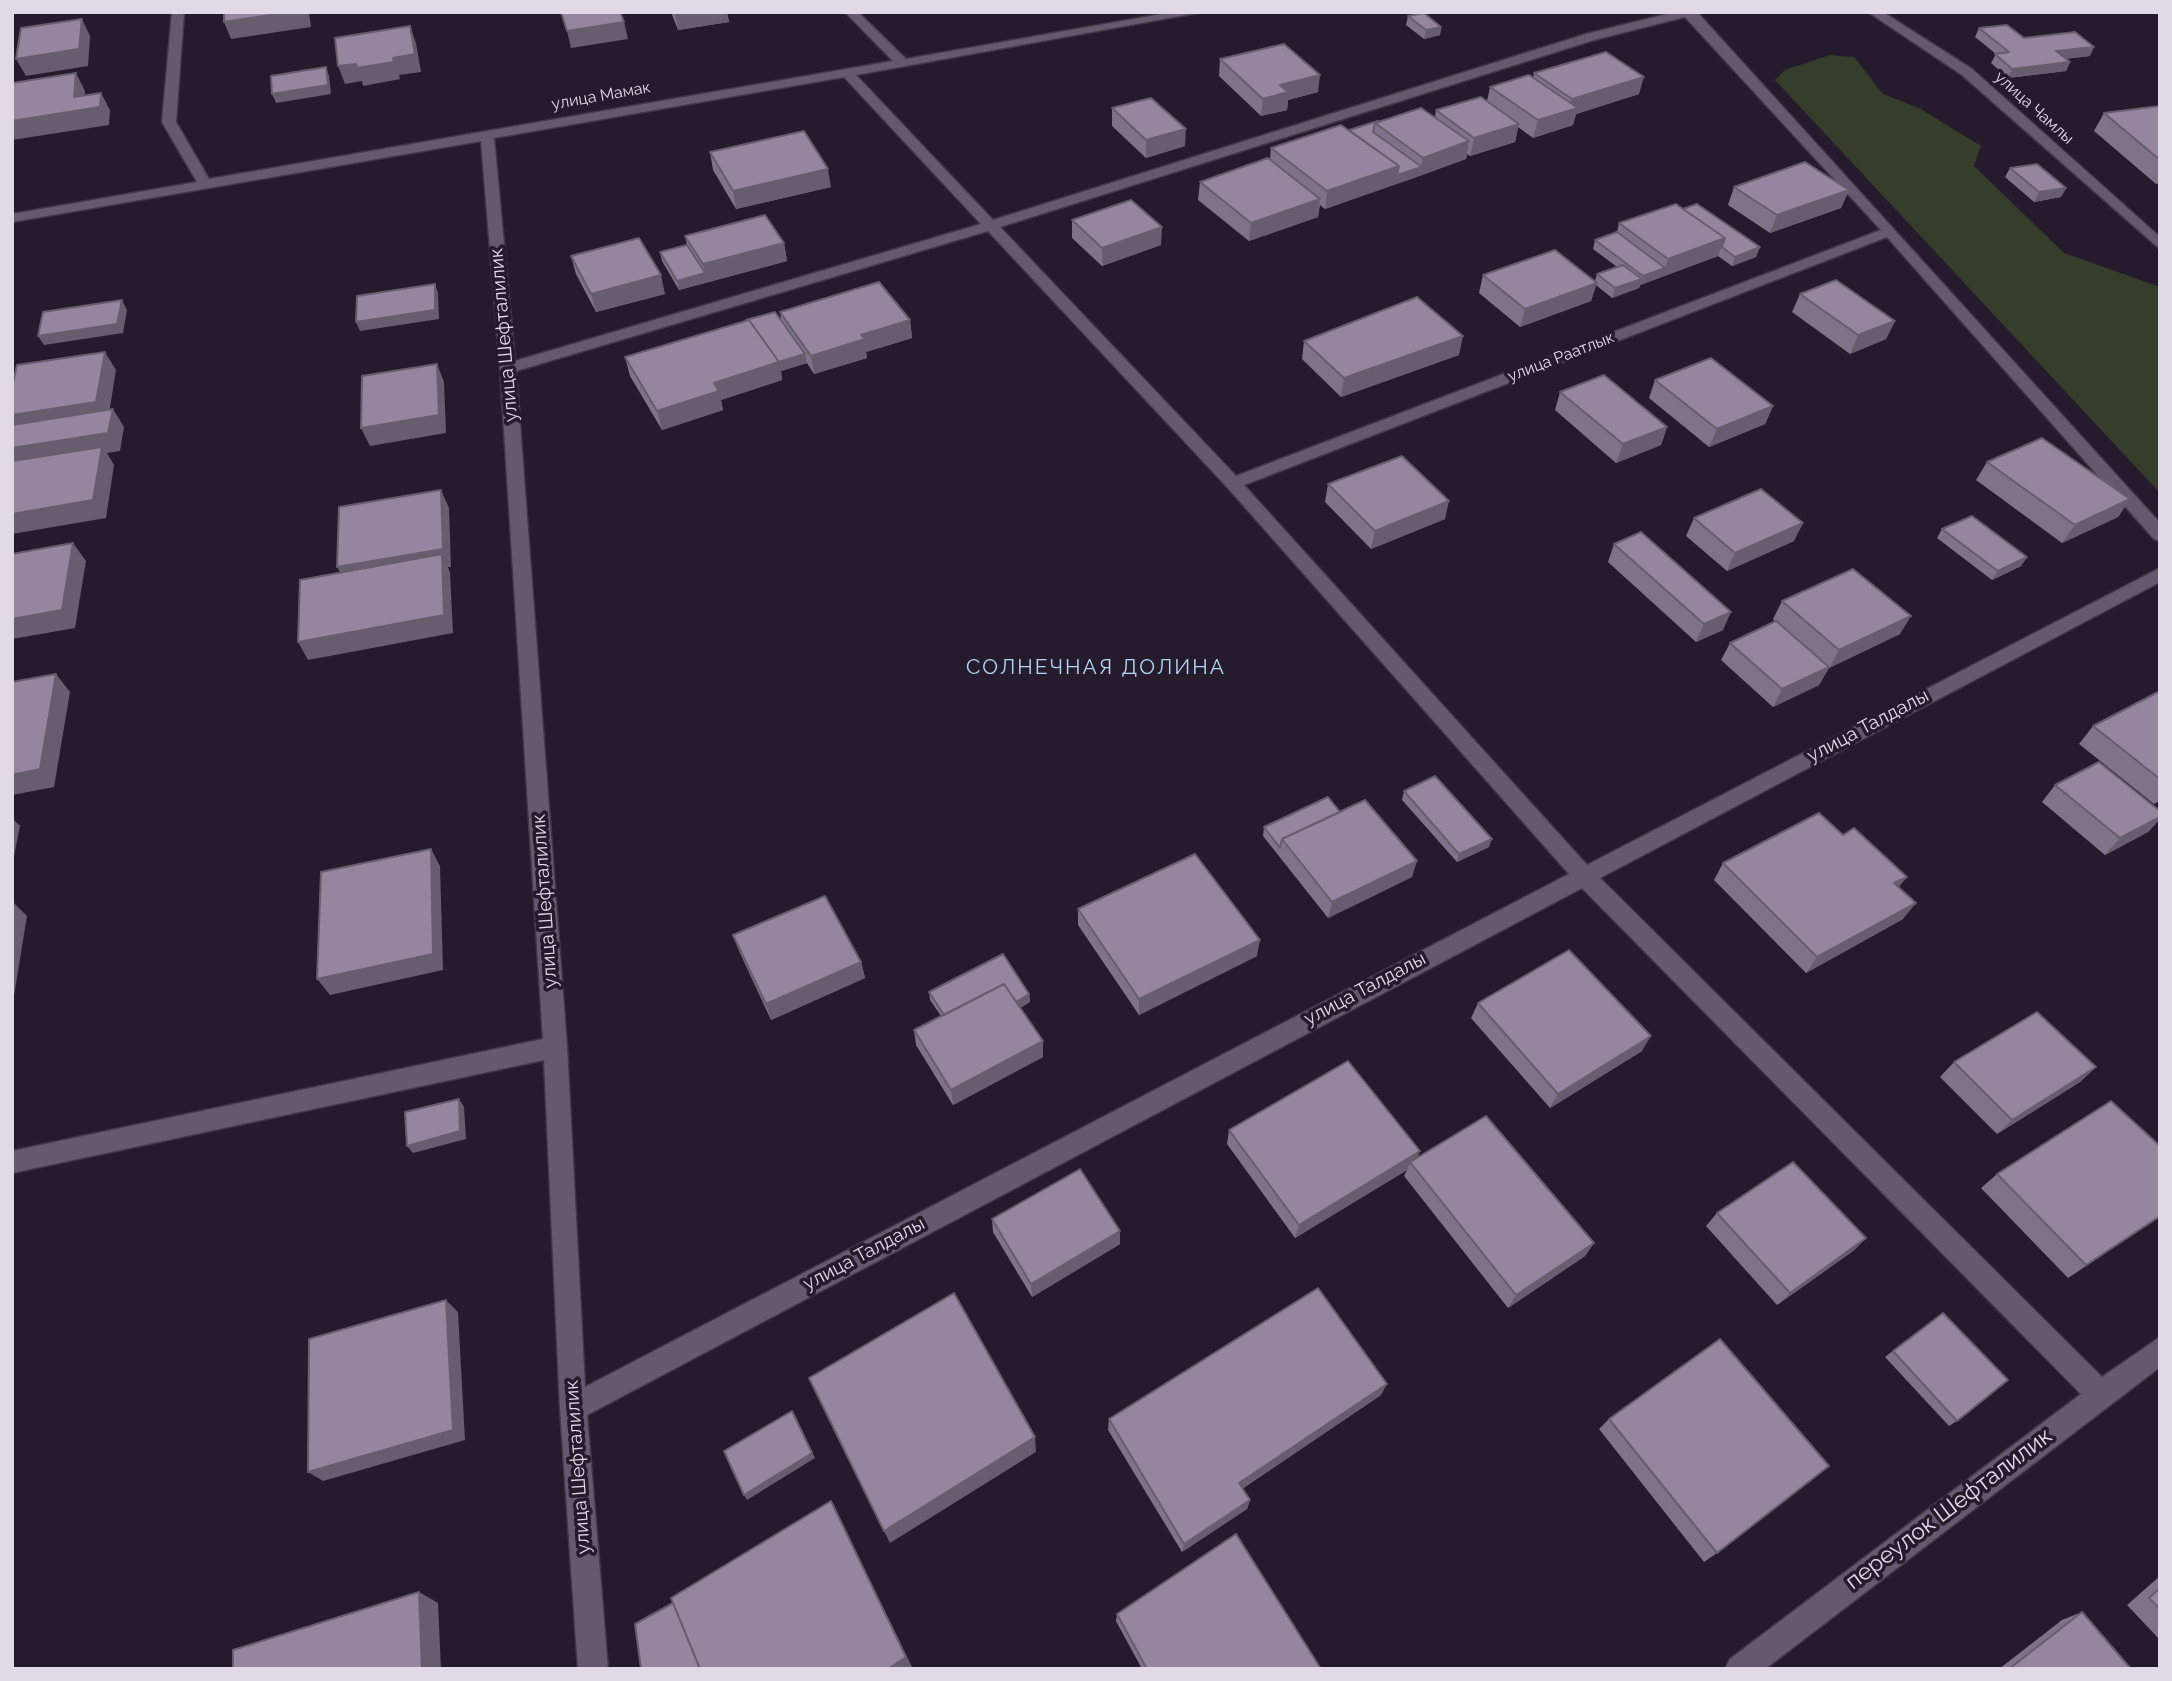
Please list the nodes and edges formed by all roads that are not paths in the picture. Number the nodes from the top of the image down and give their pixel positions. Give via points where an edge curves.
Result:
1 (178, 12) edge
2 (851, 12) edge
3 (1196, 12) edge
4 (1874, 12) edge
5 (1688, 13) edge
6 (902, 62) junction
7 (846, 72) junction
8 (487, 134) junction
9 (205, 184) junction
10 (13, 221) edge
11 (989, 226) junction
12 (1890, 231) junction
13 (2160, 244) edge
14 (508, 368) junction
15 (1233, 483) junction
16 (2160, 534) edge
17 (2160, 574) edge
18 (1583, 875) junction
19 (555, 1047) junction
20 (12, 1162) edge
21 (2160, 1349) edge
22 (2100, 1394) junction
23 (573, 1408) junction
24 (593, 1669) edge
25 (1740, 1669) edge

1 - 9 street via 169,122
2 - 6 street
3 - 6 street, улица Мамак
4 - 13 street, улица Чамлы via 1967,72
5 - 11 street via 1590,37
5 - 12 street
6 - 7 street, улица Мамак
7 - 8 street, улица Мамак
7 - 11 street
8 - 9 street, улица Мамак
8 - 14 street, улица Шефталилик
9 - 10 street, улица Мамак
11 - 14 street
11 - 15 street
12 - 15 street, улица Раатлык
12 - 16 street
14 - 19 street, улица Шефталилик
15 - 18 street
17 - 18 street, улица Талдалы
18 - 22 street
18 - 23 street, улица Талдалы
19 - 20 street
19 - 23 street, улица Шефталилик
21 - 22 street, переулок Шефталилик
22 - 25 street, переулок Шефталилик
23 - 24 street, улица Шефталилик

